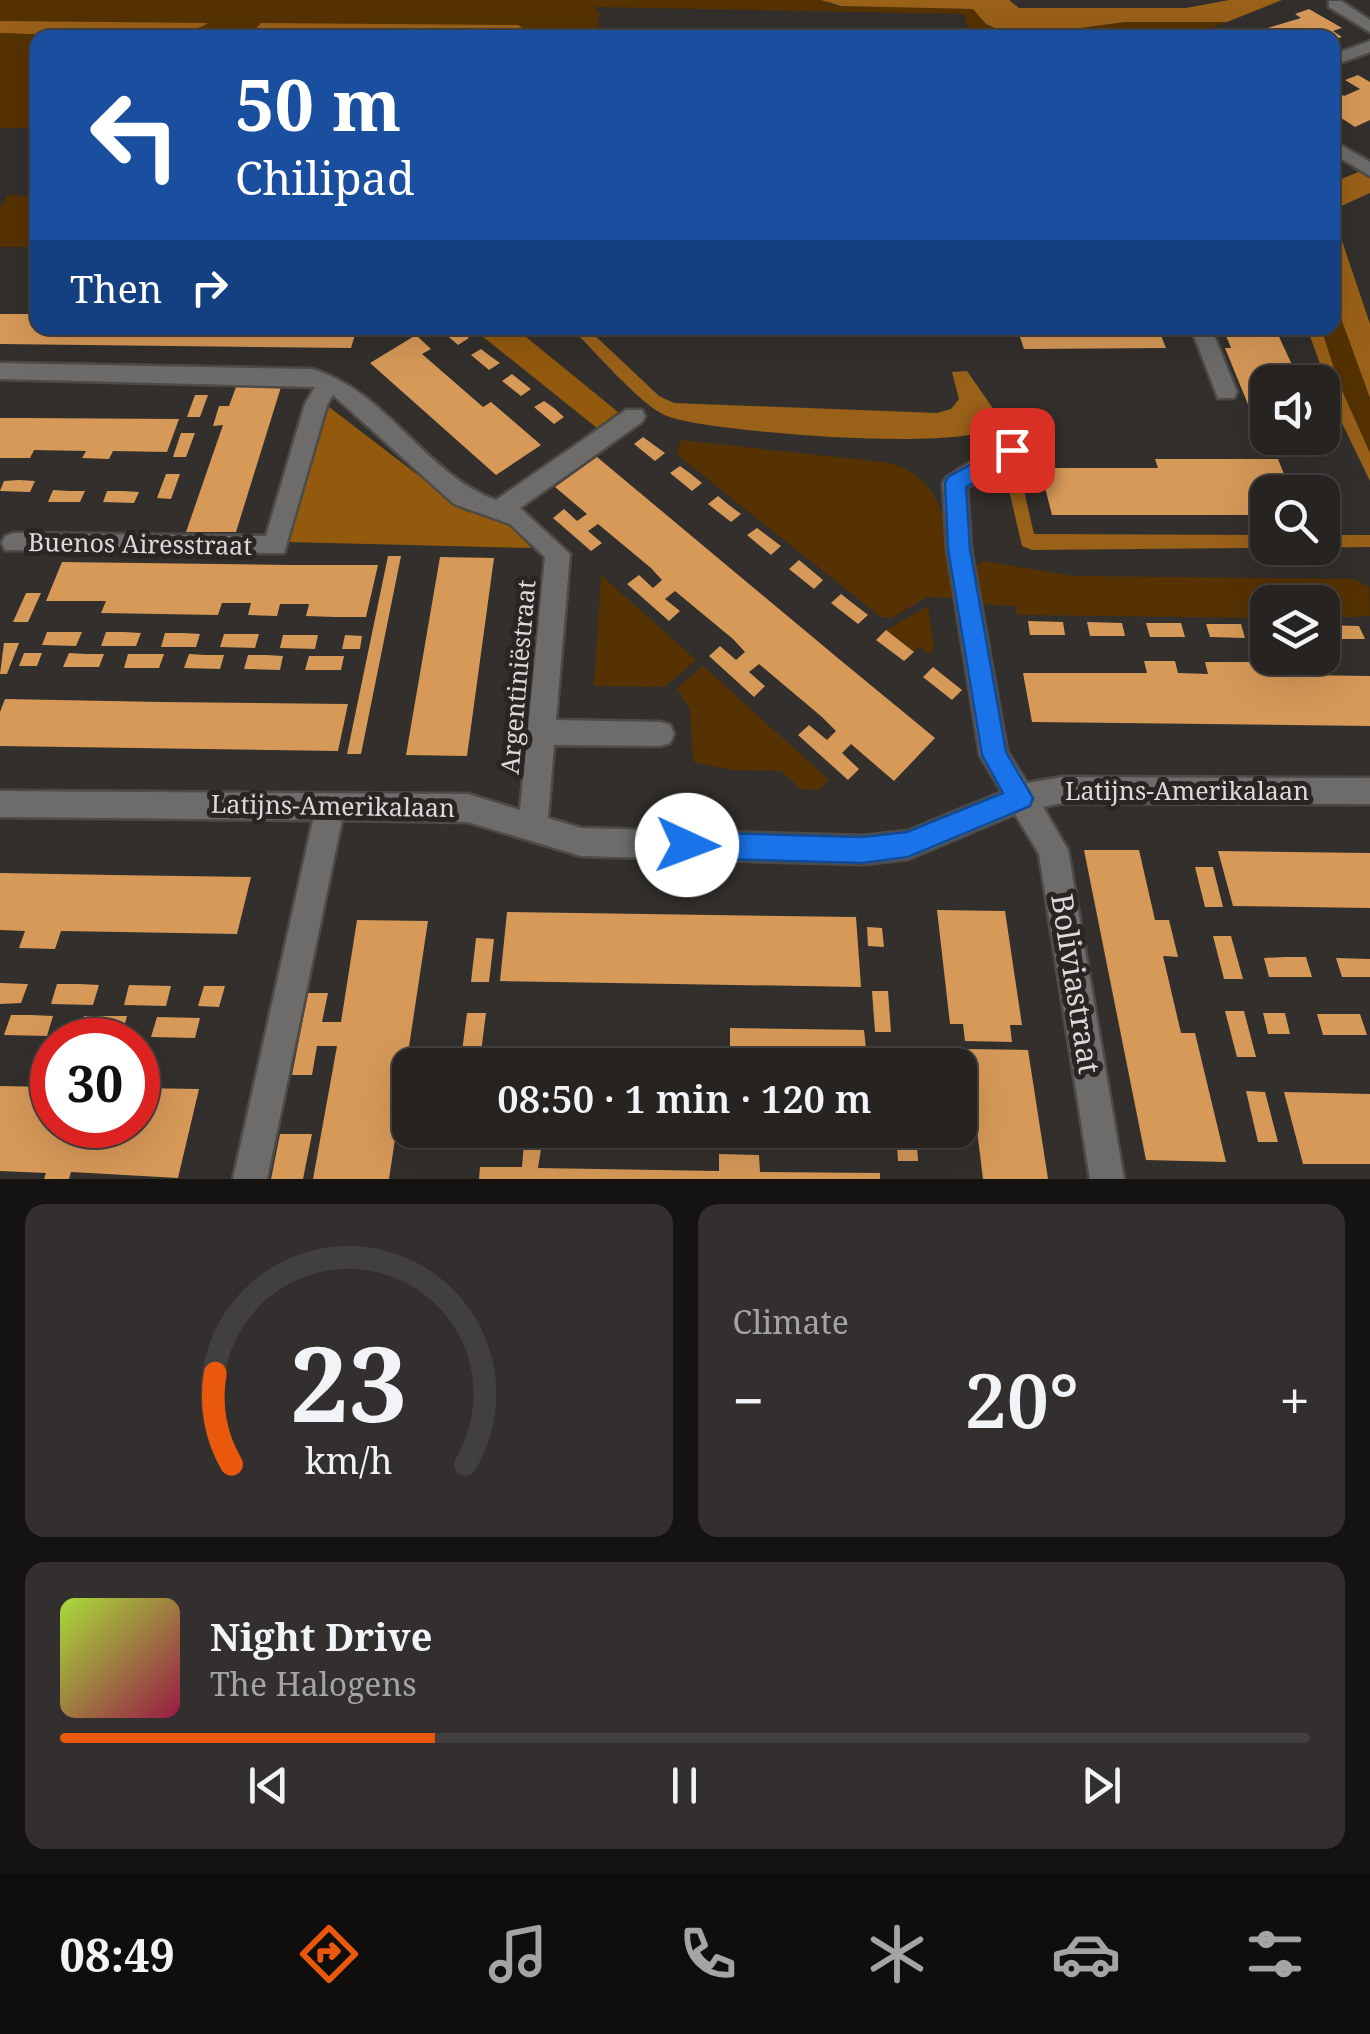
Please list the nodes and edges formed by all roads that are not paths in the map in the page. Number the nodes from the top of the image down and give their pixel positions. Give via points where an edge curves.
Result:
1 (1335, 4) dead end
2 (1370, 27) edge
3 (1370, 46) edge
4 (1340, 58) edge
5 (1340, 150) edge
6 (1364, 166) edge
7 (1204, 335) edge
8 (0, 371) edge
9 (329, 384) junction
10 (1226, 392) dead end
11 (634, 416) dead end
12 (1029, 450) dead end
13 (499, 510) junction
14 (14, 543) dead end
15 (540, 732) junction
16 (660, 734) dead end
17 (1370, 790) edge
18 (1020, 798) junction
19 (0, 804) edge
20 (332, 805) junction
21 (533, 826) junction
22 (250, 1179) edge
23 (1107, 1179) edge

1 - 2 street
3 - 4 street
5 - 6 street
7 - 10 street
8 - 9 street, Argentiniëstraat via 276,375
9 - 13 street, Argentiniëstraat via 346,391 462,497
9 - 14 street, Buenos Airesstraat via 316,404 275,546
11 - 13 street
12 - 18 street, Boliviastraat via 1012,450 955,483 959,549 994,755
13 - 15 street, Argentiniëstraat via 518,517 558,554
15 - 16 street
15 - 21 street, Argentiniëstraat
17 - 18 street, Latijns-Amerikalaan via 1062,790
18 - 21 street, Latijns-Amerikalaan via 908,844 862,850 581,842
18 - 23 street, Boliviastraat via 1053,850
19 - 20 street, Latijns-Amerikalaan
20 - 21 street, Latijns-Amerikalaan via 468,808
20 - 22 street

